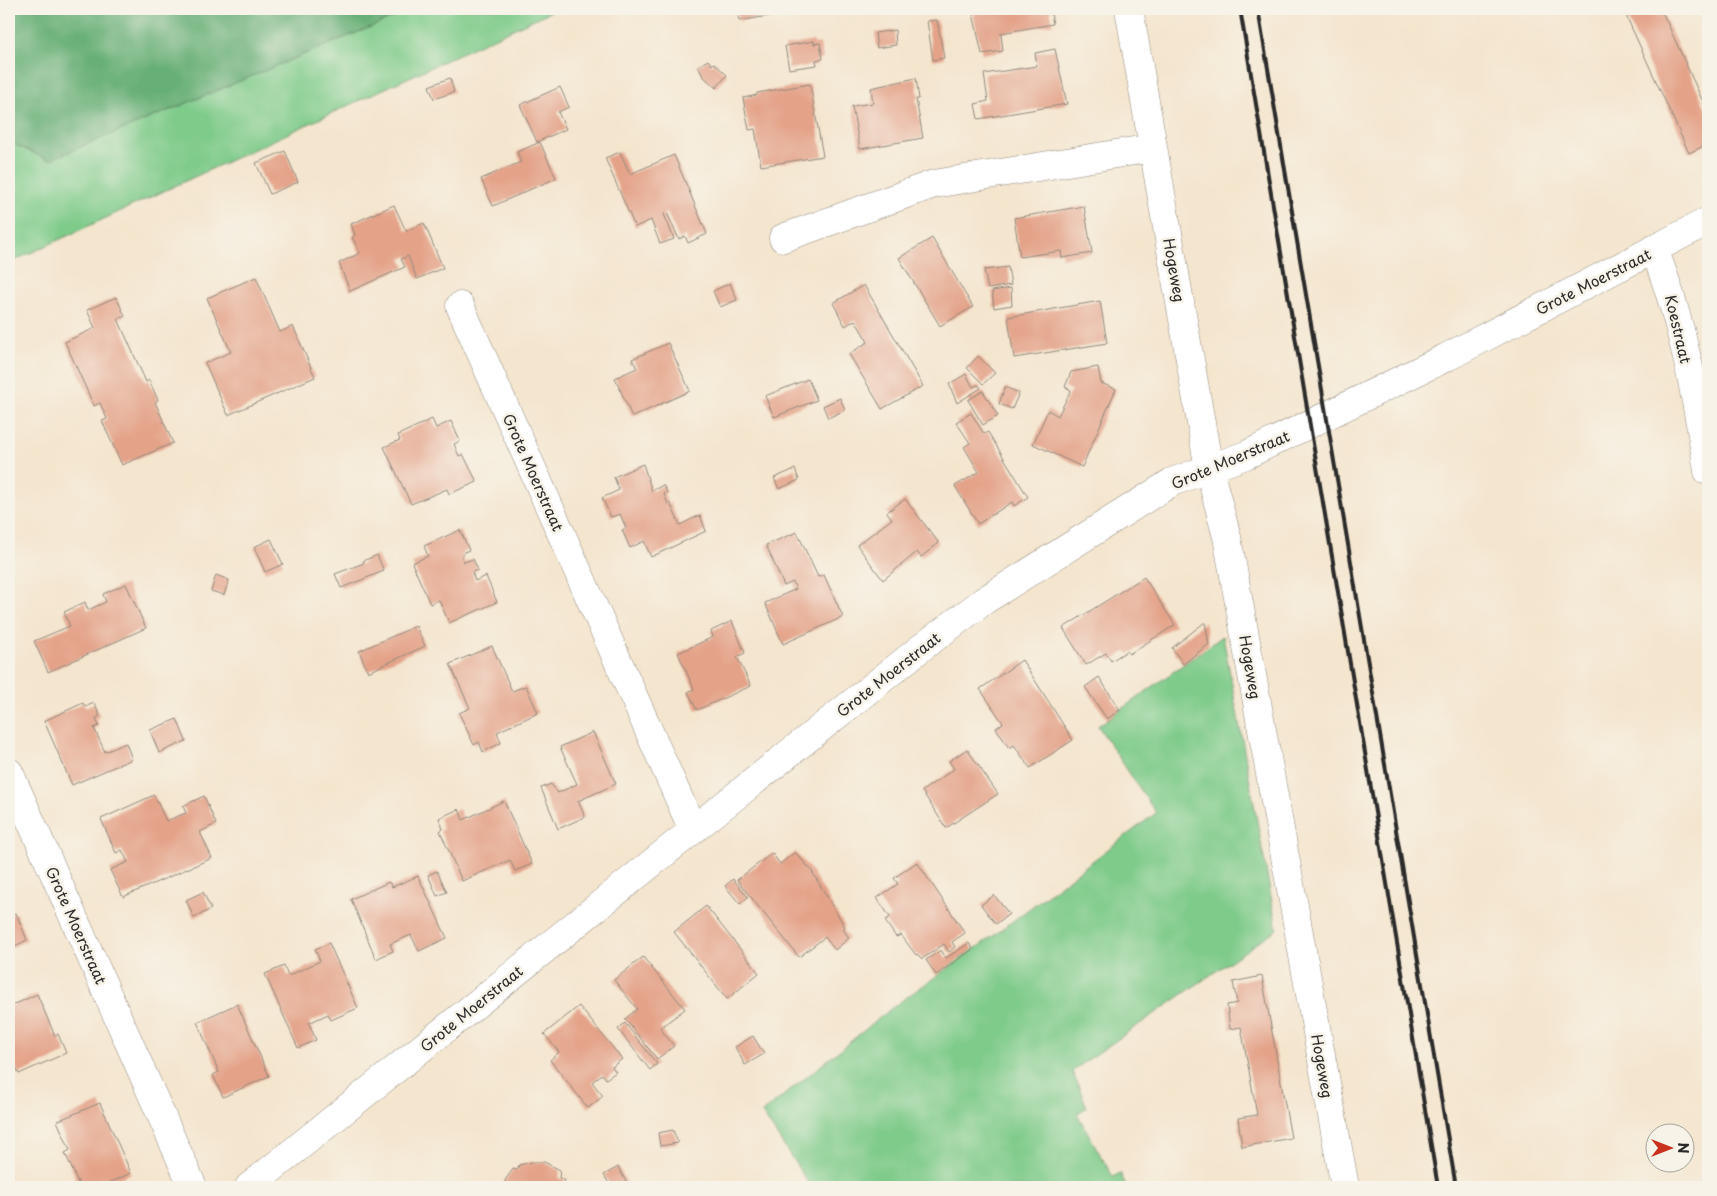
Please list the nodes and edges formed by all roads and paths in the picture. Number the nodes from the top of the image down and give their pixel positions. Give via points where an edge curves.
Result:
1 (1129, 9) edge
2 (1152, 148) junction
3 (1708, 222) edge
4 (783, 238) dead end
5 (1654, 249) junction
6 (460, 306) dead end
7 (1209, 469) junction
8 (1708, 471) edge
9 (9, 772) edge
10 (692, 830) junction
11 (193, 1187) edge
12 (249, 1187) edge
13 (1345, 1187) edge

1 - 2 street, Hogeweg
2 - 4 street via 934,184
2 - 7 street, Hogeweg
3 - 5 street, Grote Moerstraat
5 - 7 street, Grote Moerstraat via 1430,365 1246,455
5 - 8 street, Koestraat via 1679,325
6 - 10 street, Grote Moerstraat
7 - 10 street, Grote Moerstraat via 1172,482 985,600
7 - 13 street, Hogeweg via 1227,537
9 - 11 street, Grote Moerstraat
10 - 12 street, Grote Moerstraat

